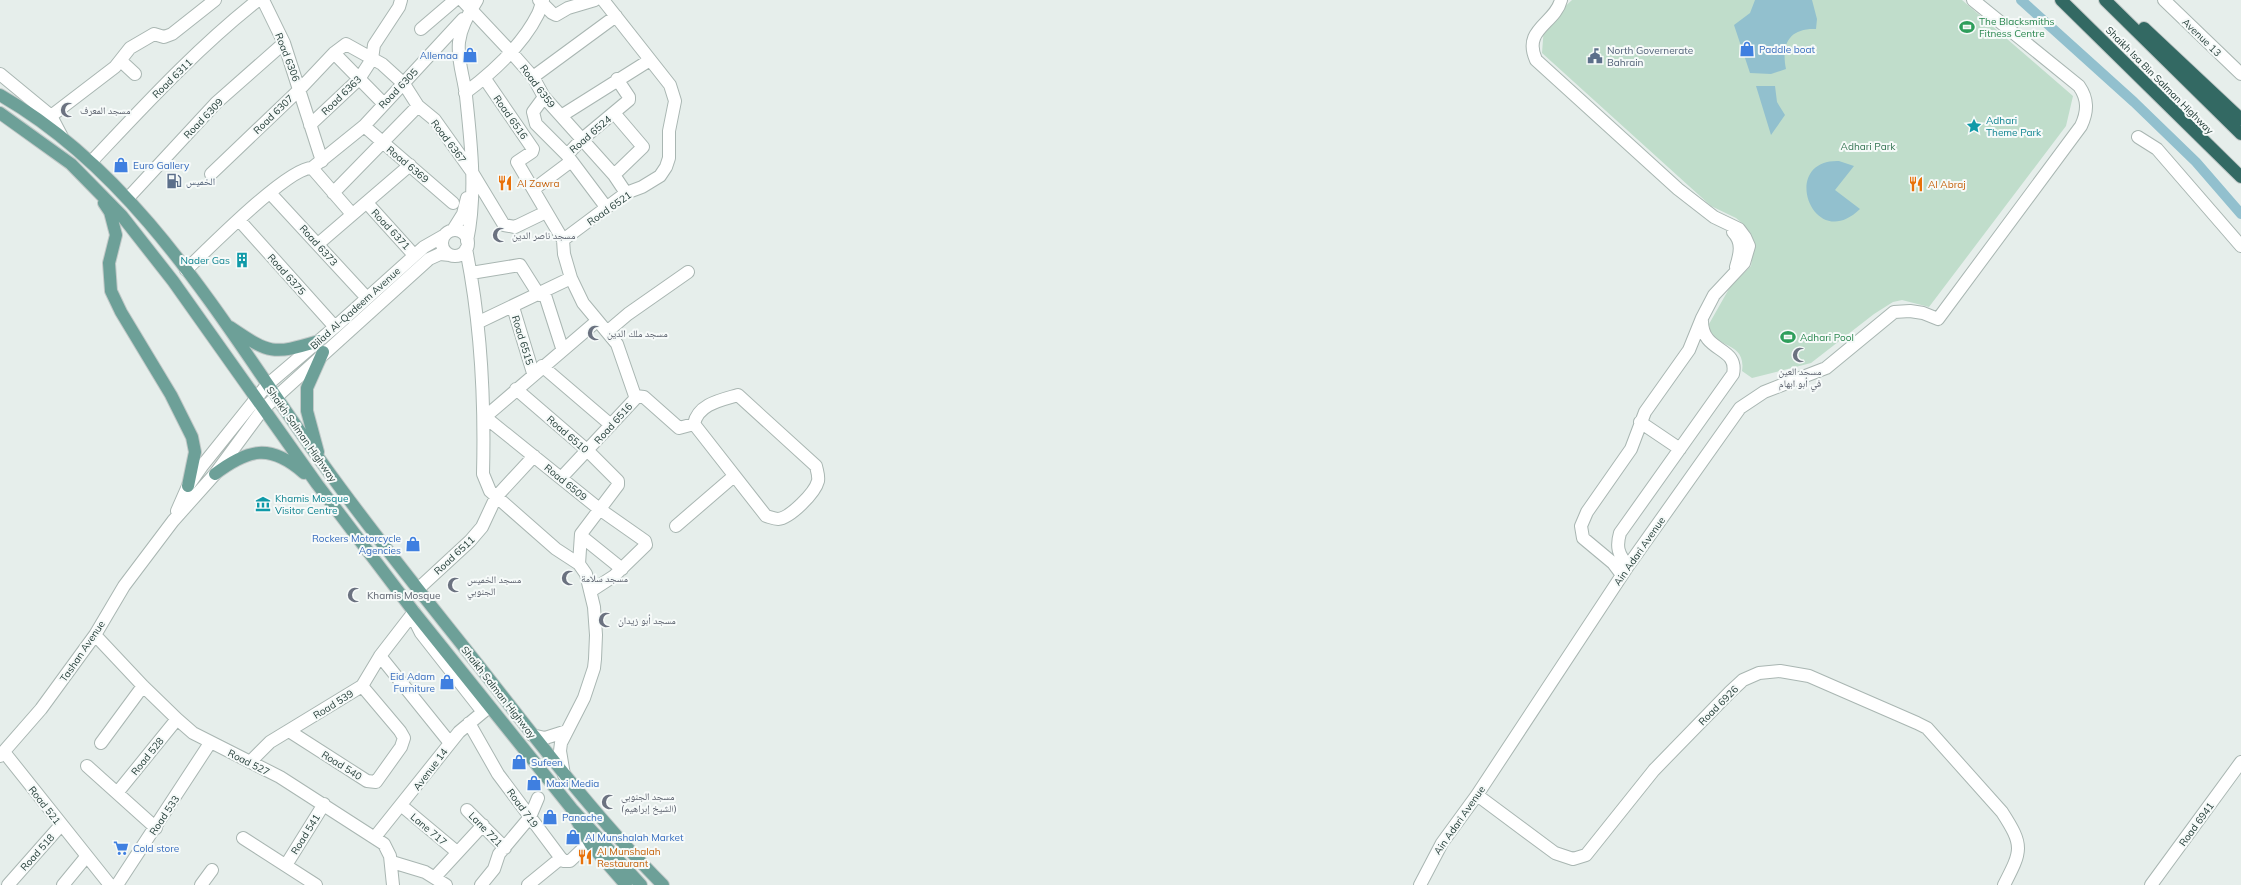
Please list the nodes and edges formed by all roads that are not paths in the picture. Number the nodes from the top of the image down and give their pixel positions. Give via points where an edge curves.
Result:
1 (214, 0) edge
2 (258, 0) edge
3 (263, 0) edge
4 (401, 0) edge
5 (455, 0) edge
6 (462, 0) edge
7 (595, 0) edge
8 (603, 0) edge
9 (1554, 0) edge
10 (1561, 0) edge
11 (1972, 0) edge
12 (2061, 0) edge
13 (2105, 0) edge
14 (2164, 0) edge
15 (541, 1) edge
16 (474, 5) edge
17 (616, 16) junction
18 (2122, 16) junction
19 (1544, 20) junction
20 (421, 29) dead end
21 (284, 43) junction
22 (511, 52) junction
23 (334, 53) junction
24 (372, 59) junction
25 (650, 60) junction
26 (121, 61) junction
27 (0, 74) edge
28 (135, 74) dead end
29 (2241, 74) edge
30 (532, 77) junction
31 (359, 79) junction
32 (485, 79) junction
33 (617, 79) junction
34 (404, 84) junction
35 (300, 89) junction
36 (466, 93) junction
37 (0, 95) edge
38 (544, 97) junction
39 (383, 103) junction
40 (418, 106) junction
41 (0, 113) edge
42 (614, 113) junction
43 (51, 116) junction
44 (561, 116) junction
45 (2241, 119) edge
46 (310, 124) junction
47 (536, 124) junction
48 (364, 126) junction
49 (523, 132) junction
50 (2241, 134) edge
51 (62, 137) junction
52 (2138, 137) dead end
53 (581, 140) junction
54 (383, 143) junction
55 (568, 158) junction
56 (91, 162) junction
57 (317, 165) junction
58 (410, 165) junction
59 (472, 172) junction
60 (210, 174) dead end
61 (614, 175) junction
62 (2241, 177) edge
63 (95, 187) junction
64 (534, 189) junction
65 (270, 193) junction
66 (333, 193) junction
67 (626, 194) junction
68 (128, 198) junction
69 (367, 203) junction
70 (453, 203) dead end
71 (606, 207) junction
72 (546, 212) junction
73 (352, 214) junction
74 (239, 220) junction
75 (449, 233) junction
76 (563, 240) junction
77 (318, 244) junction
78 (467, 245) junction
79 (2241, 246) edge
80 (414, 255) junction
81 (452, 256) junction
82 (186, 270) junction
83 (688, 272) dead end
84 (471, 274) junction
85 (571, 278) junction
86 (541, 294) junction
87 (367, 298) junction
88 (512, 307) junction
89 (1702, 318) junction
90 (597, 321) junction
91 (478, 322) junction
92 (224, 323) junction
93 (335, 327) junction
94 (608, 331) junction
95 (1709, 343) junction
96 (321, 347) junction
97 (562, 348) junction
98 (1689, 350) junction
99 (538, 370) junction
100 (267, 385) junction
101 (516, 389) junction
102 (635, 396) junction
103 (255, 397) junction
104 (275, 397) junction
105 (263, 409) junction
106 (484, 417) junction
107 (1640, 422) junction
108 (694, 424) junction
109 (611, 425) junction
110 (1680, 449) junction
111 (588, 451) junction
112 (534, 456) junction
113 (320, 461) junction
114 (215, 474) junction
115 (734, 476) junction
116 (561, 478) junction
117 (318, 484) junction
118 (188, 486) junction
119 (493, 494) junction
120 (598, 508) junction
121 (173, 521) junction
122 (676, 526) dead end
123 (581, 536) junction
124 (580, 564) junction
125 (622, 569) junction
126 (1625, 570) junction
127 (418, 589) junction
128 (591, 591) junction
129 (414, 612) junction
130 (95, 635) junction
131 (380, 656) junction
132 (144, 686) junction
133 (362, 686) junction
134 (486, 709) junction
135 (177, 720) junction
136 (469, 724) junction
137 (288, 731) junction
138 (566, 731) junction
139 (532, 735) junction
140 (101, 743) dead end
141 (210, 743) junction
142 (450, 743) junction
143 (2, 754) edge
144 (250, 762) junction
145 (2241, 762) edge
146 (87, 766) dead end
147 (564, 775) junction
148 (117, 793) junction
149 (1477, 795) junction
150 (538, 798) dead end
151 (324, 804) junction
152 (402, 806) junction
153 (572, 809) junction
154 (467, 810) dead end
155 (530, 816) junction
156 (61, 825) junction
157 (483, 825) junction
158 (156, 828) junction
159 (376, 837) junction
160 (243, 838) dead end
161 (589, 843) junction
162 (505, 848) junction
163 (457, 852) junction
164 (86, 857) junction
165 (561, 858) junction
166 (392, 862) junction
167 (286, 865) junction
168 (414, 869) junction
169 (212, 870) dead end
170 (435, 877) junction
171 (15, 883) edge
172 (393, 883) edge
173 (63, 885) edge
174 (110, 885) edge
175 (117, 885) edge
176 (201, 885) edge
177 (316, 885) edge
178 (446, 885) edge
179 (481, 885) edge
180 (528, 885) edge
181 (626, 885) edge
182 (641, 885) edge
183 (663, 885) edge
184 (1420, 885) edge
185 (2004, 885) edge
186 (2151, 885) edge

1 - 26 street via 172,34 164,37 154,34 130,48
2 - 56 street, Road 6311 via 229,23
3 - 21 street, Road 6306
4 - 24 street, Road 6363 via 374,44
5 - 20 street
6 - 16 street, Road 6359
7 - 15 street via 556,14
8 - 17 street
9 - 19 street
10 - 19 street via 1557,9
11 - 126 street, Ain Adari Avenue via 2074,81 2084,93 2084,120 1940,317 1936,320 1922,313 1894,312 1826,368 1764,392 1747,402 1740,408
12 - 62 highway, Shaikh Isa Bin Salman Highway
13 - 18 highway, Shaikh Isa Bin Salman Highway
14 - 29 street, Avenue 13
15 - 22 street via 536,18
16 - 22 street, Road 6359
16 - 34 street, Road 6305
16 - 36 street via 462,26 458,51
17 - 25 street
17 - 30 street
18 - 45 highway via 2148,31
18 - 50 highway, Shaikh Isa Bin Salman Highway
19 - 89 street via 1530,31 1525,43 1529,56 1678,189 1724,222 1739,242 1740,252 1735,272 1718,290
21 - 35 street, Road 6306
21 - 68 street, Road 6309 via 216,103
22 - 30 street, Road 6359
22 - 32 street
23 - 24 street, Road 6367 via 346,44
23 - 31 street
23 - 35 street, Road 6307
24 - 31 street, Road 6363
24 - 34 street, Road 6367 via 382,64
25 - 33 street
25 - 67 street, Road 6521 via 673,92 675,101 668,143 669,158 660,176
26 - 28 street
26 - 43 street
27 - 43 street
30 - 38 street, Road 6359
31 - 39 street
31 - 46 street, Road 6363
32 - 36 street
32 - 49 street, Road 6516
33 - 42 street, Road 6524 via 629,98
33 - 44 street
34 - 39 street, Road 6305
34 - 40 street, Road 6367
35 - 46 street, Road 6306
35 - 60 street, Road 6307
36 - 59 street
37 - 51 main road, Shaikh Salman Highway
38 - 44 street, Road 6359
38 - 47 street via 533,112
39 - 48 street, Road 6305
40 - 54 street
40 - 59 street, Road 6367 via 435,120
41 - 63 main road, Shaikh Salman Highway via 47,145
42 - 53 street, Road 6524
42 - 61 street, Road 6524 via 643,149
43 - 51 street
44 - 53 street, Road 6359
46 - 57 street, Road 6306
47 - 49 street
47 - 55 street
48 - 54 street, Road 6369
48 - 57 street, Road 6305
49 - 64 street, Road 6516 via 533,150 517,162
51 - 56 main road, Shaikh Salman Highway
52 - 79 street via 2157,149
53 - 55 street, Road 6524
53 - 61 street, Road 6359
54 - 58 street, Road 6369
54 - 66 street
55 - 64 street, Road 6524
55 - 71 street
56 - 68 main road, Shaikh Salman Highway
57 - 65 street, Road 6305 via 303,169
57 - 66 street
58 - 69 street, Road 6371
58 - 70 street, Road 6369
59 - 72 street, Road 6367 via 504,225 515,227
59 - 75 street via 466,206
59 - 78 street via 471,222
61 - 67 street, Road 6359
63 - 103 main road, Shaikh Salman Highway via 146,245
63 - 118 main road via 115,226 116,235 109,263 111,291 171,395 192,437 195,452
64 - 72 street, Road 6516
65 - 74 street, Road 6305
65 - 77 street, Road 6373
66 - 73 street
67 - 71 street, Road 6521
68 - 82 main road, Shaikh Salman Highway
69 - 73 street, Road 6371
69 - 80 street, Road 6371
71 - 76 street, Road 6521
72 - 76 street, Road 6516
73 - 77 street, Road 6371
74 - 82 street, Road 6305
74 - 93 street, Road 6375
75 - 78 street via 462,233
75 - 80 street, Bilad Al-Qadeem Avenue via 429,243
75 - 81 street via 443,247
76 - 85 street, Road 6516
77 - 87 street, Road 6373
78 - 81 street via 461,254
78 - 84 street
80 - 87 street, Bilad Al-Qadeem Avenue
81 - 84 street
81 - 96 street, Bilad Al-Qadeem Avenue via 440,254 429,259
82 - 92 main road, Shaikh Salman Highway
83 - 94 street
84 - 86 street via 518,265 523,267
84 - 91 street
85 - 86 street, Road 6515
85 - 90 street, Road 6516 via 583,303
86 - 88 street, Road 6515
86 - 97 street
87 - 93 street, Bilad Al-Qadeem Avenue
88 - 91 street, Road 6515
88 - 99 street, Road 6515
89 - 95 street via 1704,333
89 - 98 street
90 - 94 street, Road 6516
90 - 97 street
91 - 106 street
92 - 96 main road via 256,344 273,351
92 - 100 main road, Shaikh Salman Highway
93 - 96 street, Bilad Al-Qadeem Avenue
94 - 102 street, Road 6516 via 617,344
95 - 98 street via 1699,343
95 - 110 street via 1719,347 1731,359 1734,365 1733,374
96 - 100 street, Bilad Al-Qadeem Avenue
96 - 104 street, Bilad Al-Qadeem Avenue
96 - 113 main road via 307,388 307,411
97 - 99 street
98 - 107 street via 1647,408
99 - 101 street
99 - 109 street
100 - 103 street, Tashan Avenue
100 - 104 main road, Shaikh Salman Highway
101 - 106 street
101 - 111 street, Road 6510
102 - 108 street via 644,397 679,428
102 - 109 street, Road 6516
103 - 105 main road, Shaikh Salman Highway
103 - 118 street, Tashan Avenue
104 - 105 street, Tashan Avenue
104 - 113 main road, Shaikh Salman Highway
105 - 114 street, Tashan Avenue
105 - 117 main road, Shaikh Salman Highway
106 - 112 street, Road 6509
106 - 119 street via 483,474
107 - 110 street
107 - 126 street via 1631,449 1594,502 1581,526 1583,538
108 - 115 street
108 - 115 street via 695,417 709,404 738,395 816,466 819,475 814,489 800,505 785,517 776,519 766,516
109 - 111 street, Road 6516
110 - 126 street via 1620,533 1617,549
111 - 116 street, Road 6516
111 - 120 street, Road 6510 via 618,481 618,485
112 - 116 street, Road 6509
112 - 119 street
113 - 127 main road, Shaikh Salman Highway
114 - 117 main road via 235,459 254,453 268,453 285,458
114 - 121 street, Tashan Avenue
115 - 122 street
116 - 120 street, Road 6509
117 - 129 main road, Shaikh Salman Highway
118 - 121 street, Tashan Avenue
119 - 124 street via 556,549
119 - 127 street, Road 6511 via 482,527
120 - 123 street
120 - 125 street via 646,543
121 - 130 street, Tashan Avenue via 114,601
123 - 124 street
123 - 125 street
124 - 128 street
125 - 128 street
126 - 149 street, Ain Adari Avenue
127 - 139 main road, Shaikh Salman Highway
128 - 138 street via 596,635 594,668 584,698
129 - 131 street, Road 539
129 - 134 main road, Shaikh Salman Highway
130 - 132 street, Road 527
130 - 143 street, Tashan Avenue via 41,709
131 - 133 street, Road 539
131 - 142 street
132 - 135 street, Road 527
132 - 140 street
133 - 137 street, Road 539
133 - 137 street, Road 540 via 404,738 401,747 376,782 367,781
134 - 136 street, Avenue 14
134 - 153 main road, Shaikh Salman Highway
135 - 141 street, Road 527
135 - 148 street, Road 528
136 - 142 street, Avenue 14
136 - 155 street, Road 719 via 498,774
137 - 144 street, Road 539 via 270,742
138 - 139 street via 545,738
138 - 147 street via 560,751
139 - 147 main road, Shaikh Salman Highway
141 - 144 street, Road 527
141 - 158 street, Road 533
142 - 152 street, Avenue 14
143 - 156 street, Road 521
144 - 151 street, Road 527
145 - 186 street, Road 6941
146 - 148 street
147 - 183 main road, Shaikh Salman Highway via 640,863
148 - 158 street
149 - 184 street, Ain Adari Avenue via 1442,843
149 - 185 street, Road 6926 via 1555,853 1578,859 1586,855 1654,770 1730,692 1743,680 1759,673 1780,671 1809,676 1927,728 2011,825 2018,842 2018,858
150 - 155 street
151 - 159 street, Road 527
151 - 167 street, Road 541
152 - 159 street, Avenue 14
152 - 163 street, Lane 717
153 - 161 main road
153 - 182 main road, Shaikh Salman Highway
154 - 157 street, Lane 721
155 - 162 street
155 - 165 street, Road 719
156 - 164 street, Road 521
156 - 171 street, Road 518
157 - 162 street, Lane 721
157 - 163 street, Lane 717
158 - 175 street, Road 533
159 - 166 street, Road 527 via 388,850
160 - 167 street, Road 541
161 - 165 street via 568,862
161 - 181 main road
162 - 179 street via 498,857 494,869
163 - 170 street, Lane 717
164 - 173 street
164 - 174 street, Road 521
165 - 180 street
166 - 168 street
166 - 172 street, Road 527
167 - 177 street, Road 541
168 - 170 street
168 - 172 street
169 - 176 street
170 - 178 street

